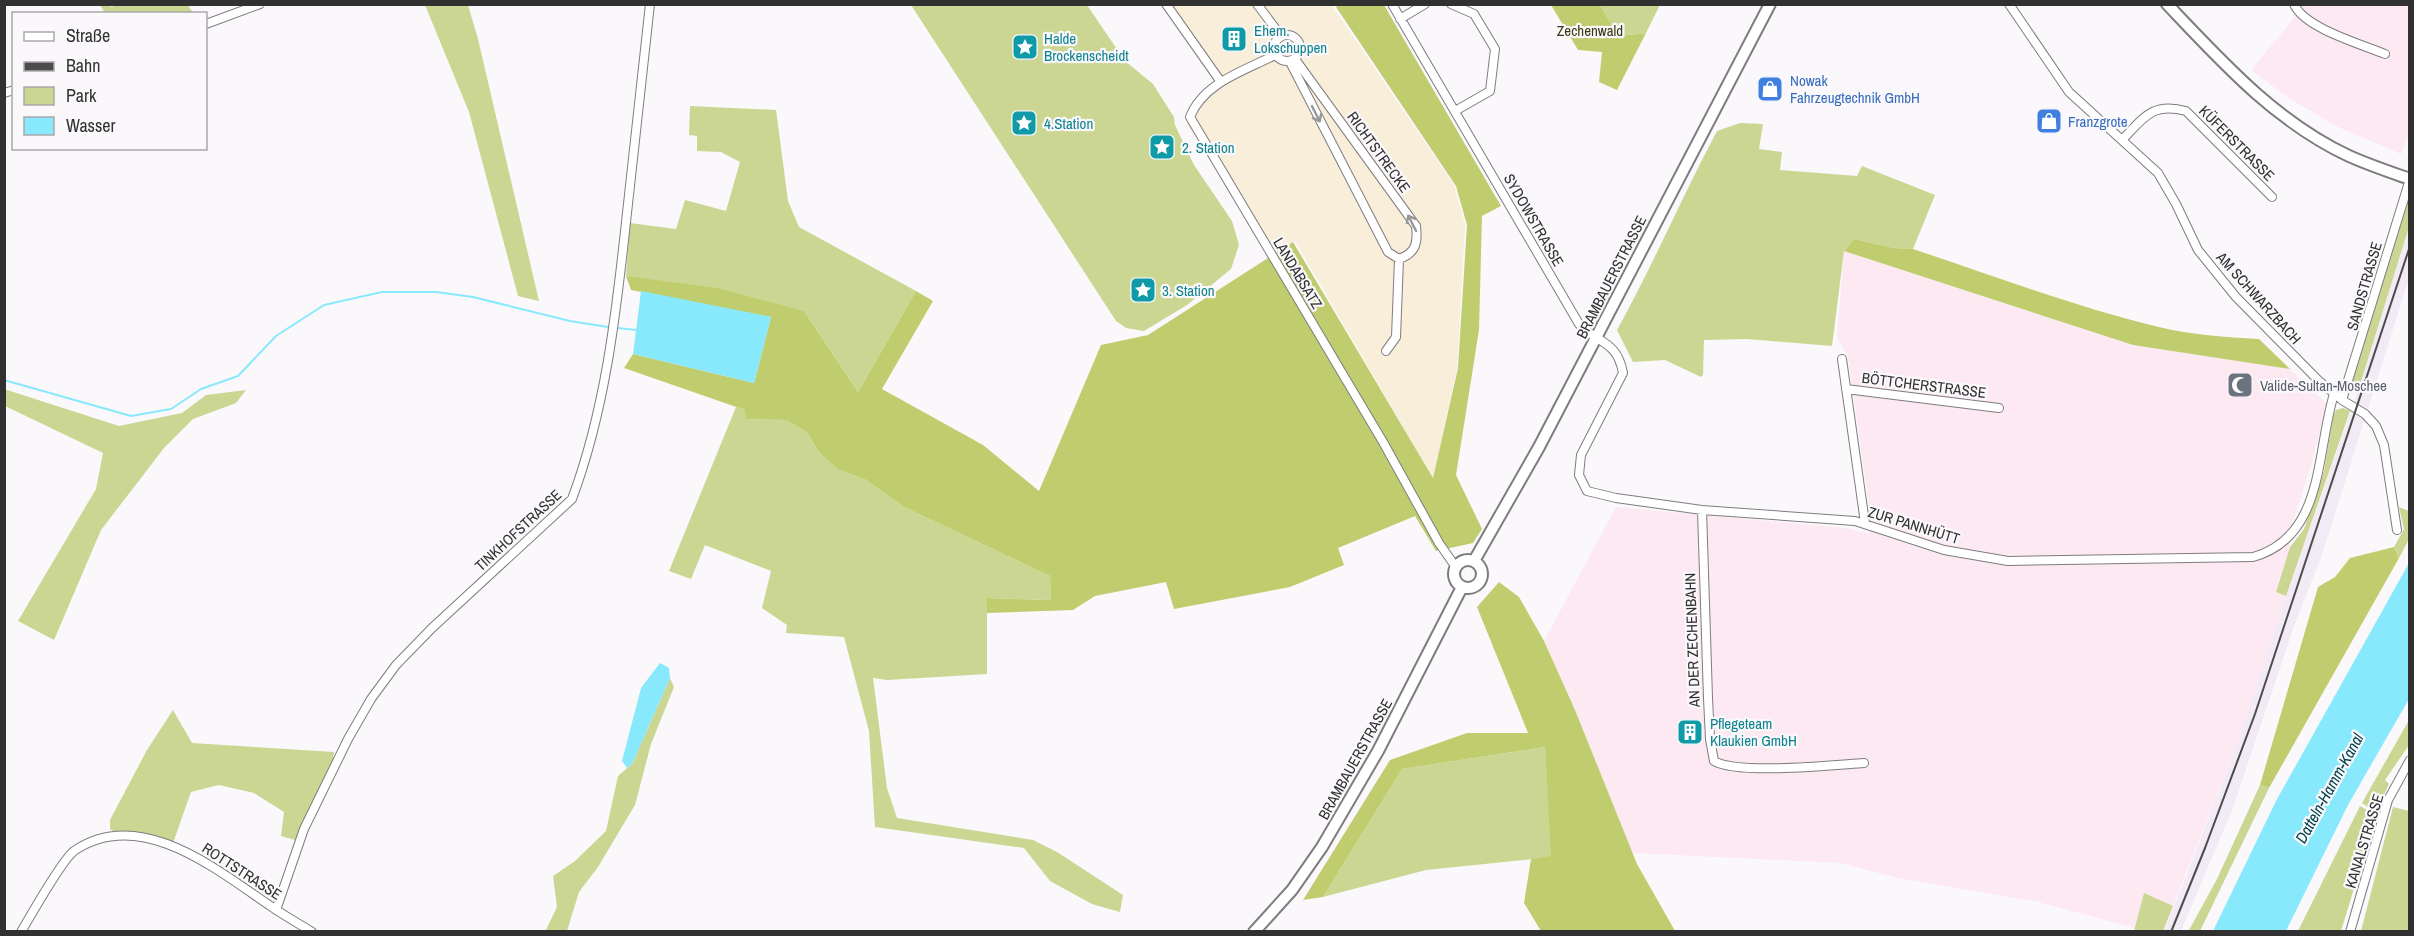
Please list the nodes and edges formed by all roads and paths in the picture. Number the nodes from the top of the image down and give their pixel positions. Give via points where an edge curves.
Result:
1 (260, 4) edge
2 (650, 4) edge
3 (1166, 4) edge
4 (1257, 4) edge
5 (1392, 4) edge
6 (1425, 4) edge
7 (1451, 4) edge
8 (1770, 4) edge
9 (2009, 4) edge
10 (2167, 4) edge
11 (2294, 4) edge
12 (1401, 19) junction
13 (207, 24) edge
14 (1281, 36) junction
15 (2385, 54) dead end
16 (1275, 55) junction
17 (1292, 60) junction
18 (1221, 82) junction
19 (1455, 111) junction
20 (2123, 139) junction
21 (2409, 179) edge
22 (2272, 197) dead end
23 (1400, 259) junction
24 (1597, 337) junction
25 (1386, 351) dead end
26 (1842, 359) dead end
27 (1846, 389) junction
28 (2334, 394) junction
29 (2342, 400) junction
30 (1999, 408) dead end
31 (1702, 510) junction
32 (1865, 523) junction
33 (2397, 530) dead end
34 (1474, 561) junction
35 (1455, 566) junction
36 (1462, 587) junction
37 (2409, 760) edge
38 (1864, 763) dead end
39 (276, 910) junction
40 (21, 932) edge
41 (312, 932) edge
42 (1254, 932) edge
43 (2350, 932) edge

1 - 13 street
2 - 39 street, TINKHOFSTRASSE via 616,323 572,499 432,628 396,665 371,699 304,829
3 - 18 street
4 - 14 street, RICHTSTRECKE
5 - 12 street, SYDOWSTRASSE
6 - 12 street
7 - 19 street via 1474,14 1495,49 1490,91
8 - 24 main road, BRAMBAUERSTRASSE
9 - 20 street, AM SCHWARZBACH via 2069,92
10 - 21 main road via 2270,107 2349,156
11 - 15 street via 2297,13 2310,23
12 - 19 street, SYDOWSTRASSE
14 - 16 street via 1274,45
14 - 17 street, RICHTSTRECKE via 1289,35 1298,41 1300,50
16 - 17 street, RICHTSTRECKE via 1281,61
16 - 18 street
17 -> 23 street, RICHTSTRECKE via 1388,252
23 -> 17 street, RICHTSTRECKE via 1415,248 1416,226
18 - 35 street, LANDABSATZ via 1196,102 1190,117 1194,127
19 - 24 street, SYDOWSTRASSE via 1579,324
20 - 22 street, KÜFERSTRASSE via 2149,112 2169,106 2186,111
20 - 28 street, AM SCHWARZBACH via 2158,172 2198,250 2236,297
21 - 29 street, SANDSTRASSE
23 - 25 street via 1396,337
24 - 31 street, ZUR PANNHÜTT via 1620,358 1623,373 1581,455 1579,475 1587,491
24 - 34 main road, BRAMBAUERSTRASSE
26 - 27 street, BÖTTCHERSTRASSE
27 - 30 street, BÖTTCHERSTRASSE
27 - 32 street, BÖTTCHERSTRASSE
28 - 29 street, AM SCHWARZBACH
28 - 32 street, ZUR PANNHÜTT via 2318,476 2303,517 2286,542 2253,557 2008,561 1944,550
29 - 33 street, AM SCHWARZBACH via 2365,414 2381,433
31 - 32 street, ZUR PANNHÜTT
31 - 38 street, AN DER ZECHENBAHN via 1708,708 1714,761 1730,767 1778,768
34 - 35 main road via 1464,560
34 - 36 main road via 1480,567 1481,579 1472,588
35 - 36 main road via 1454,578
36 - 42 main road, BRAMBAUERSTRASSE via 1378,752 1322,847 1292,890
37 - 43 street, KANALSTRASSE via 2388,800
39 - 40 street, ROTTSTRASSE via 191,854 140,837 121,835 105,837 73,852
39 - 41 street, ROTTSTRASSE

